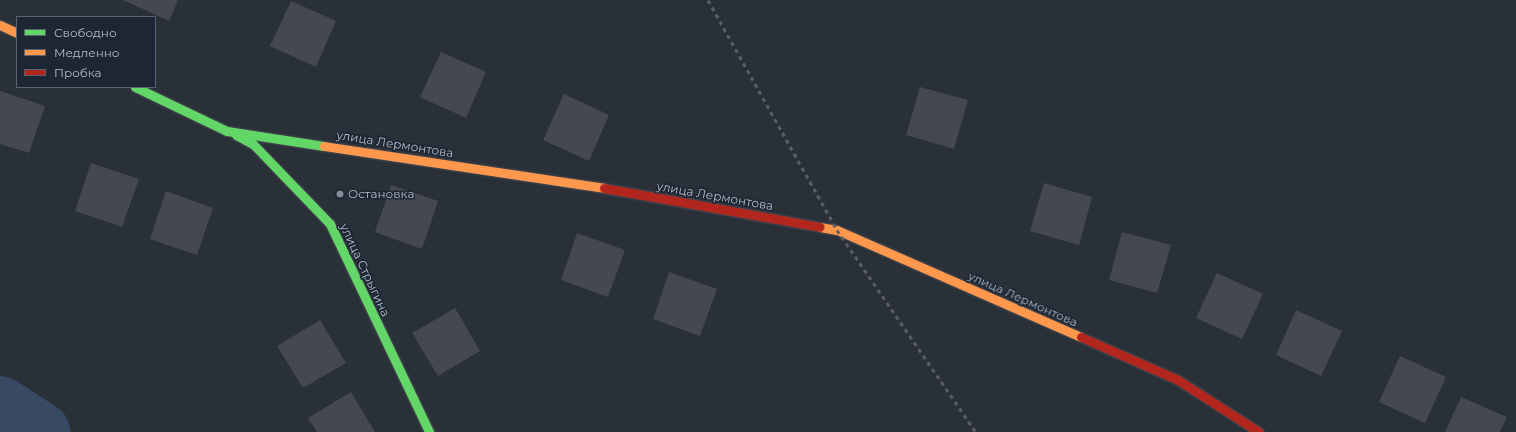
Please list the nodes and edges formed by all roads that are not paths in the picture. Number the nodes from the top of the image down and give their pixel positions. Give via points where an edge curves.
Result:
1 (0, 25) edge
2 (16, 33) edge
3 (137, 88) edge
4 (227, 131) junction
5 (429, 432) edge
6 (1259, 432) edge

1 - 2 street
3 - 4 street, улица Лермонтова
4 - 5 street, улица Стрыгина via 253,144 330,224
4 - 6 street, улица Лермонтова via 580,184 837,230 1178,380

